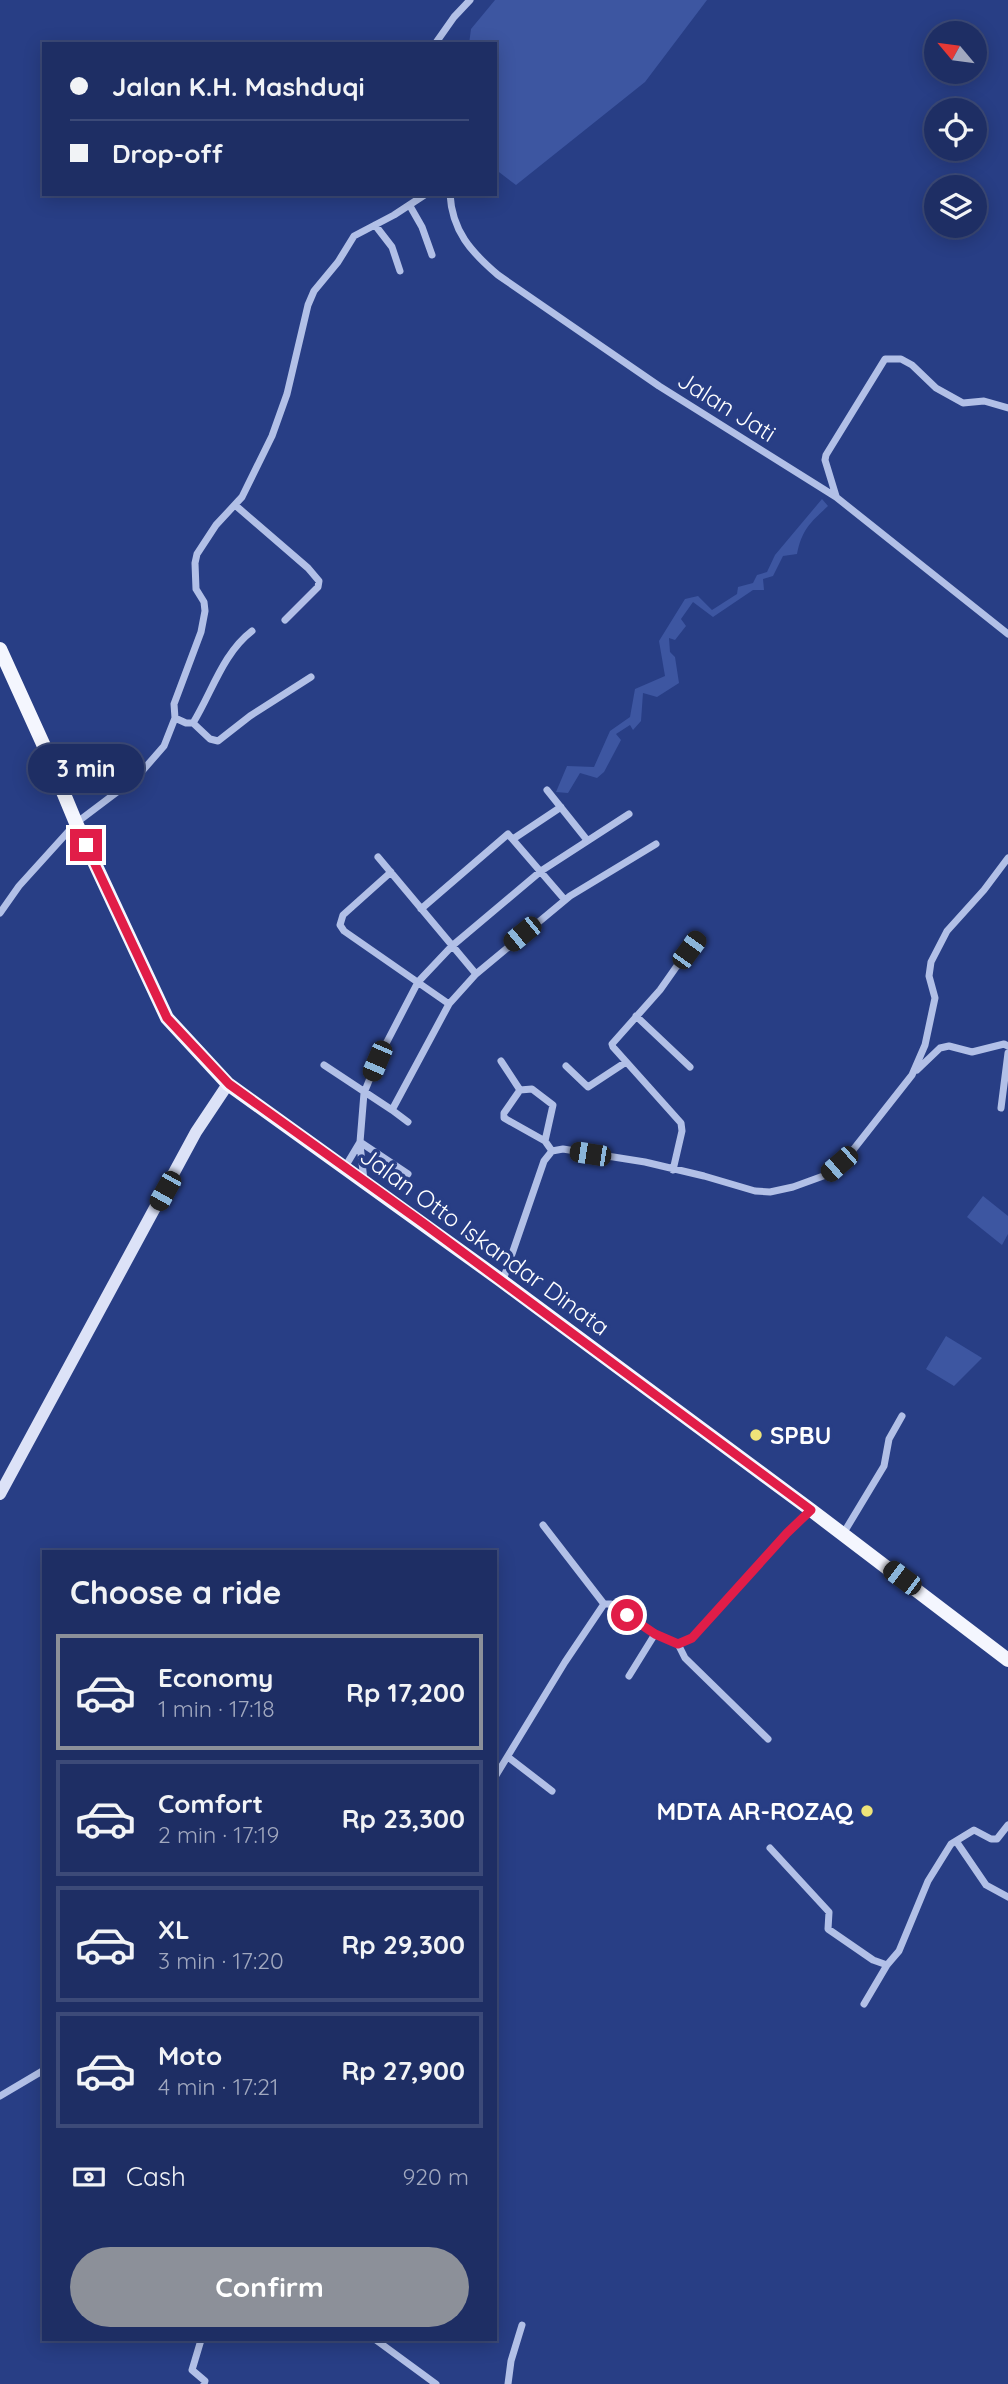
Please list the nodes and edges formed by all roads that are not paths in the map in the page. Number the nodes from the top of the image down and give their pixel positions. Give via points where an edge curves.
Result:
1 (470, 0) edge
2 (436, 42) edge
3 (423, 196) edge
4 (450, 196) edge
5 (410, 205) junction
6 (375, 225) junction
7 (432, 256) dead end
8 (400, 271) dead end
9 (1008, 408) edge
10 (833, 495) junction
11 (235, 505) junction
12 (285, 620) dead end
13 (252, 631) dead end
14 (1008, 634) edge
15 (0, 649) edge
16 (311, 677) dead end
17 (175, 718) junction
18 (193, 723) junction
19 (547, 790) dead end
20 (561, 807) junction
21 (629, 814) dead end
22 (76, 823) junction
23 (513, 839) junction
24 (587, 840) junction
25 (656, 844) dead end
26 (378, 857) dead end
27 (1008, 858) edge
28 (541, 871) junction
29 (391, 872) junction
30 (565, 900) junction
31 (421, 909) junction
32 (0, 913) edge
33 (698, 936) dead end
34 (452, 946) junction
35 (476, 974) junction
36 (418, 982) junction
37 (449, 1004) junction
38 (636, 1016) junction
39 (1008, 1046) edge
40 (1008, 1053) edge
41 (501, 1061) dead end
42 (626, 1062) junction
43 (324, 1065) dead end
44 (566, 1066) dead end
45 (690, 1067) dead end
46 (912, 1075) junction
47 (229, 1084) junction
48 (520, 1090) junction
49 (364, 1093) junction
50 (1001, 1108) dead end
51 (392, 1110) junction
52 (408, 1122) dead end
53 (545, 1141) junction
54 (360, 1143) junction
55 (552, 1151) junction
56 (345, 1167) junction
57 (673, 1170) junction
58 (408, 1174) dead end
59 (364, 1180) junction
60 (502, 1281) junction
61 (902, 1416) dead end
62 (0, 1494) edge
63 (811, 1510) junction
64 (543, 1525) dead end
65 (843, 1534) junction
66 (604, 1604) junction
67 (655, 1634) junction
68 (678, 1644) junction
69 (1008, 1660) edge
70 (629, 1676) dead end
71 (768, 1739) dead end
72 (508, 1757) junction
73 (497, 1774) edge
74 (552, 1791) dead end
75 (1008, 1825) edge
76 (956, 1841) junction
77 (770, 1848) dead end
78 (1008, 1897) edge
79 (887, 1965) junction
80 (864, 2004) dead end
81 (42, 2071) edge
82 (0, 2096) edge
83 (522, 2325) dead end
84 (201, 2341) edge
85 (377, 2341) edge
86 (204, 2384) edge
87 (436, 2384) edge
88 (508, 2384) edge

1 - 2 street
3 - 5 street
4 - 10 street, Jalan Jati via 460,235 498,275 659,386
5 - 6 street
5 - 7 street
6 - 8 street via 392,247
6 - 11 street via 354,236 314,291 279,418
9 - 10 street via 984,401 963,404 936,388 912,365 886,359 826,455
10 - 14 street, Jalan Jati
11 - 12 street via 318,581 318,587
11 - 17 street via 197,554 196,589 205,611 174,704
13 - 18 street via 231,651
15 - 22 main road, Jalan Otto Iskandar Dinata
16 - 18 street via 218,741
17 - 18 street
17 - 22 street via 156,758
19 - 20 street
20 - 23 street
20 - 24 street
21 - 24 street
22 - 32 street
22 - 47 main road, Jalan Otto Iskandar Dinata via 167,1018
23 - 28 street
23 - 31 street via 506,835
24 - 28 street
25 - 30 street
26 - 29 street
27 - 46 street via 947,931 930,962 935,998 925,1045
28 - 30 street
28 - 34 street
29 - 31 street
29 - 36 street via 343,915 340,925
30 - 35 street
31 - 34 street
33 - 38 street
34 - 35 street
34 - 36 street
35 - 37 street
36 - 37 street
36 - 49 street
37 - 51 street
38 - 42 street via 612,1044
38 - 45 street
39 - 46 street via 972,1052 940,1048
40 - 50 street
41 - 48 street
42 - 44 street via 588,1087
42 - 57 street via 681,1123
43 - 49 street
46 - 57 street via 853,1150 812,1182 755,1191
47 - 56 main road, Jalan Otto Iskandar Dinata
47 - 62 street via 196,1132
48 - 53 street via 532,1089 553,1105
48 - 53 street via 504,1118
49 - 51 street
49 - 54 street
51 - 52 street
53 - 55 street
54 - 56 street
54 - 58 street
54 - 59 street
55 - 57 street via 563,1149
55 - 60 street via 544,1161
56 - 59 main road, Jalan Otto Iskandar Dinata
59 - 60 main road, Jalan Otto Iskandar Dinata
60 - 63 main road, Jalan Otto Iskandar Dinata
61 - 65 street via 886,1446 884,1466
63 - 65 main road, Jalan Otto Iskandar Dinata
63 - 68 street via 692,1638
64 - 66 street
65 - 69 main road, Jalan Otto Iskandar Dinata
66 - 67 street via 611,1604
66 - 72 street
67 - 68 street
67 - 70 street
68 - 71 street via 685,1658
72 - 73 street
72 - 74 street
75 - 76 street via 994,1840 974,1830
76 - 78 street via 986,1885
76 - 79 street via 928,1881 899,1951
77 - 79 street via 829,1912 828,1929
79 - 80 street
81 - 82 street
83 - 88 street
84 - 86 street via 192,2370
85 - 87 street

